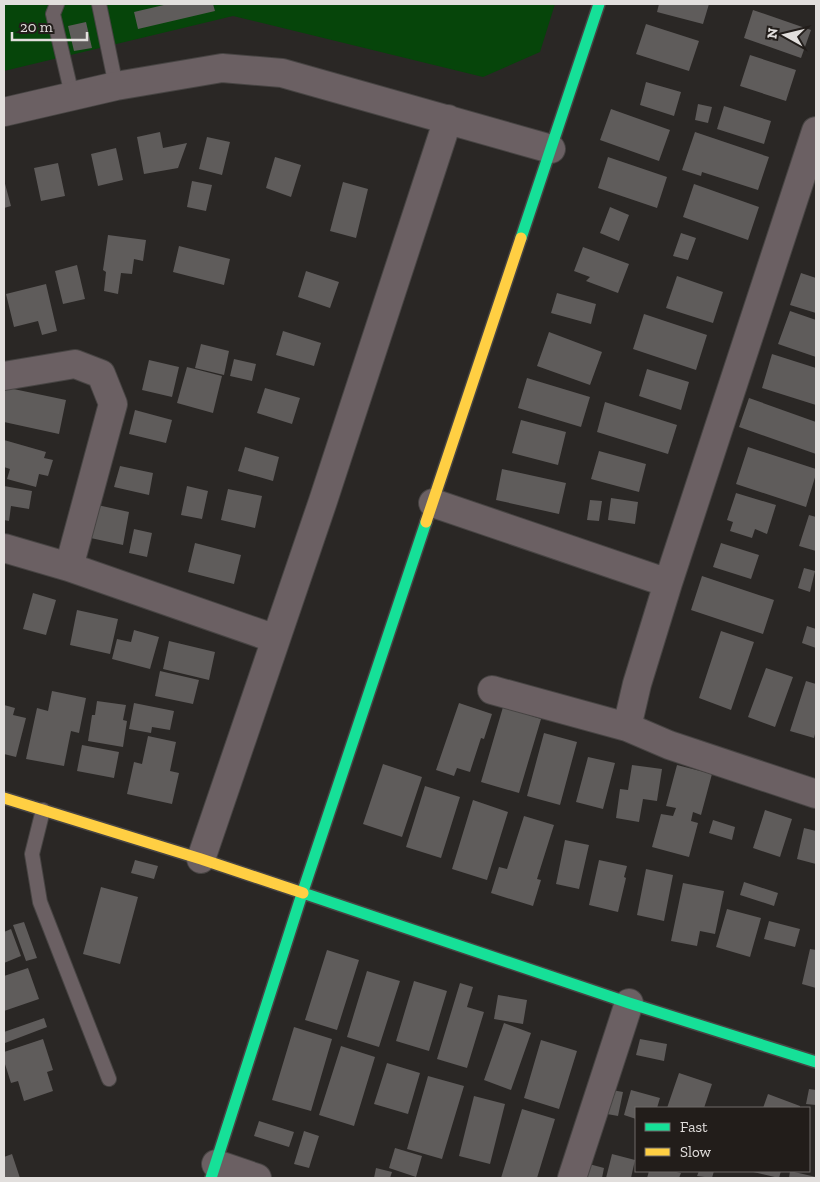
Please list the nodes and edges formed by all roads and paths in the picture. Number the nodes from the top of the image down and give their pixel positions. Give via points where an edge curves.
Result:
1 (57, 4) edge
2 (99, 4) edge
3 (599, 4) edge
4 (116, 86) junction
5 (72, 95) junction
6 (4, 112) edge
7 (448, 119) junction
8 (816, 131) edge
9 (551, 149) junction
10 (4, 376) edge
11 (433, 503) junction
12 (4, 548) edge
13 (69, 567) junction
14 (668, 583) junction
15 (276, 639) junction
16 (492, 690) dead end
17 (627, 727) junction
18 (816, 794) edge
19 (4, 798) edge
20 (43, 810) junction
21 (201, 859) junction
22 (302, 894) junction
23 (629, 1003) junction
24 (816, 1062) edge
25 (109, 1079) dead end
26 (213, 1171) edge
27 (257, 1178) edge
28 (572, 1178) edge

1 - 5 lane via 53,14
2 - 4 lane
3 - 9 street
4 - 5 street
4 - 7 street via 222,68 282,73
5 - 6 street
7 - 9 street
7 - 15 street
8 - 14 street
9 - 11 street
10 - 13 street via 75,364 101,374 113,404
11 - 14 street
11 - 22 street
12 - 13 street
13 - 15 street
14 - 17 street
15 - 21 street
16 - 17 street
17 - 18 street via 669,745
19 - 20 street
20 - 21 street
20 - 25 lane via 32,854 40,902
21 - 22 street
22 - 23 street
22 - 26 street
23 - 24 street
23 - 28 street
26 - 27 street

